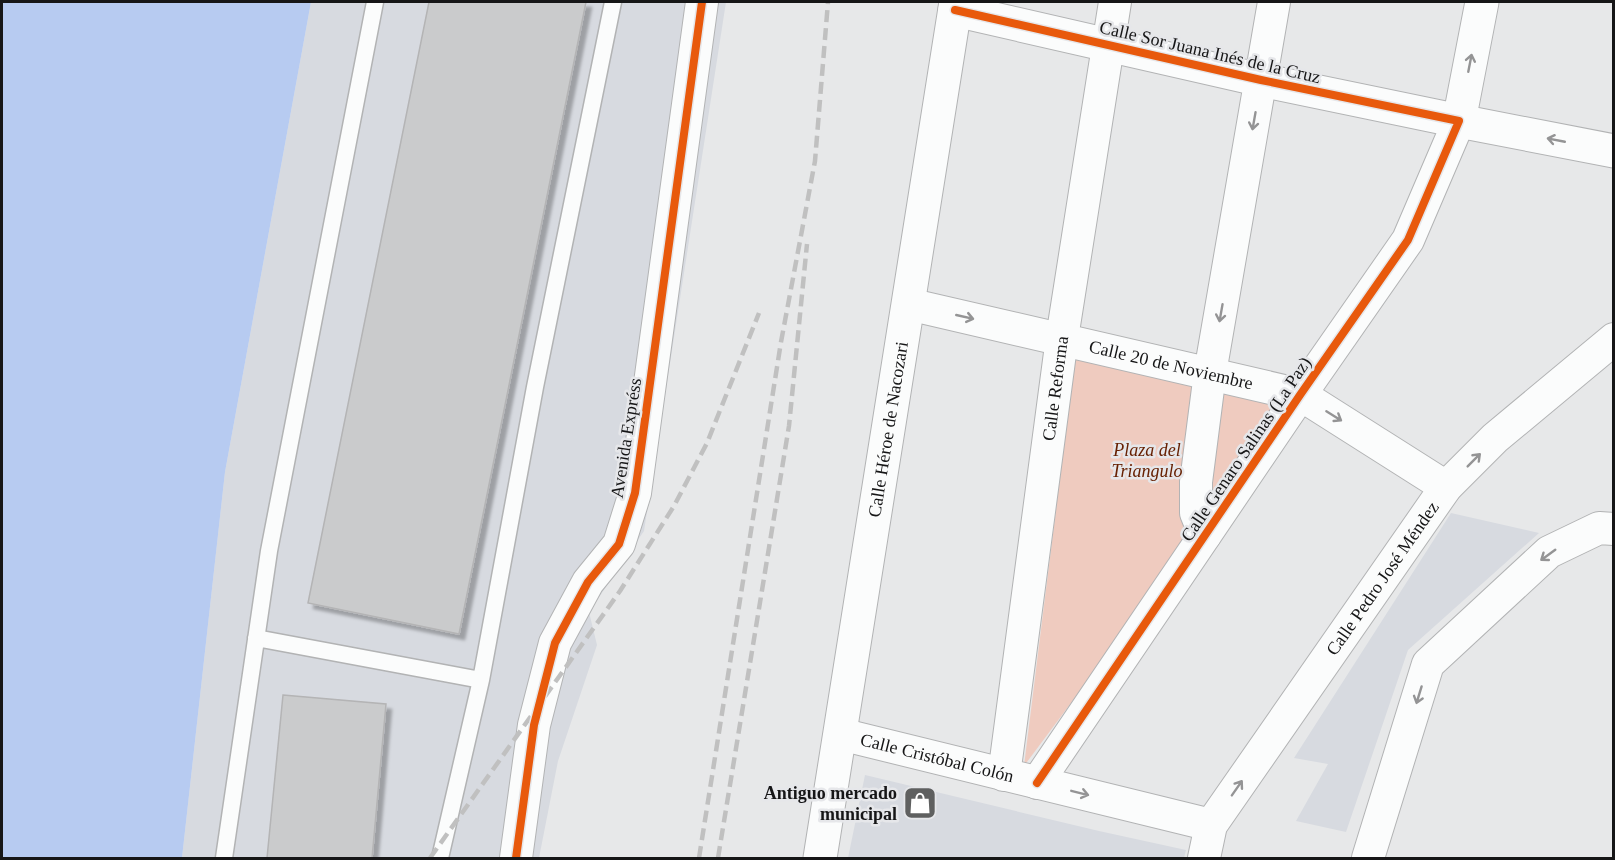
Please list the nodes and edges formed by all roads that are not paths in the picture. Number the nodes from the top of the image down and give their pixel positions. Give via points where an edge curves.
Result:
1 (375, 2) edge
2 (613, 2) edge
3 (702, 2) edge
4 (1115, 2) edge
5 (1274, 2) edge
6 (1482, 2) edge
7 (956, 6) edge
8 (1108, 45) junction
9 (1261, 80) junction
10 (1459, 121) junction
11 (1614, 151) edge
12 (908, 304) junction
13 (1062, 338) junction
14 (1614, 339) edge
15 (1210, 373) junction
16 (1300, 394) junction
17 (1446, 487) junction
18 (1606, 528) edge
19 (1205, 535) junction
20 (256, 638) junction
21 (481, 680) junction
22 (840, 734) junction
23 (1004, 775) junction
24 (1037, 783) junction
25 (1211, 825) junction
26 (224, 858) edge
27 (440, 858) edge
28 (516, 858) edge
29 (820, 858) edge
30 (1204, 858) edge
31 (1368, 858) edge

1 - 20 lane via 269,550
2 - 21 lane
3 - 28 street, Avenida Expréss via 635,493 619,544 588,582 555,643 534,725
4 - 8 street, Calle Reforma
5 - 9 street
10 -> 6 street, Calle Genaro Salinas (La Paz)
7 - 8 street, Calle Sor Juana Inés de la Cruz
7 - 12 street, Calle Héroe de Nacozari
8 - 9 street, Calle Sor Juana Inés de la Cruz
8 - 13 street, Calle Reforma
9 - 10 street, Calle Sor Juana Inés de la Cruz
9 -> 15 street
11 -> 10 street, Calle Sor Juana Inés de la Cruz
10 - 16 street, Calle Genaro Salinas (La Paz) via 1408,240
12 -> 13 street, Calle 20 de Noviembre
12 - 22 street, Calle Héroe de Nacozari
13 - 15 street, Calle 20 de Noviembre
13 - 23 street, Calle Reforma
17 -> 14 street, Calle Pedro José Méndez via 1495,438
15 - 16 street, Calle 20 de Noviembre
15 - 19 street via 1196,482 1196,513
16 -> 17 street, Calle 20 de Noviembre
16 - 19 street, Calle Genaro Salinas (La Paz)
25 -> 17 street, Calle Pedro José Méndez
18 -> 31 street via 1549,552 1428,664
19 - 24 street, Calle Genaro Salinas (La Paz)
20 - 21 lane
20 - 26 lane
21 - 27 lane
22 - 23 street, Calle Cristóbal Colón
22 - 29 street, Calle Héroe de Nacozari
23 - 24 street, Calle Cristóbal Colón
24 -> 25 street, Calle Cristóbal Colón
25 - 30 street, Calle Pedro José Méndez

